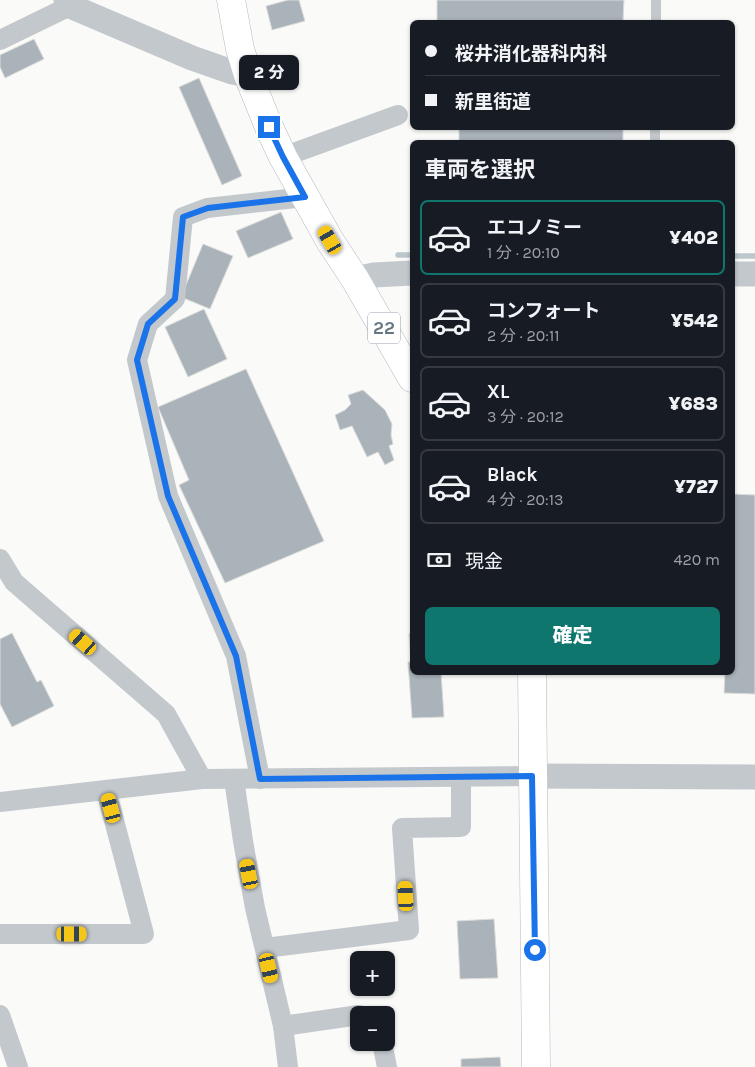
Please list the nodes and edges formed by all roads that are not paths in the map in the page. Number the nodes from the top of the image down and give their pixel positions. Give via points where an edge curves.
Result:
1 (231, 0) edge
2 (656, 0) edge
3 (68, 3) edge
4 (656, 20) edge
5 (0, 40) edge
6 (248, 75) junction
7 (398, 115) dead end
8 (283, 157) junction
9 (305, 197) junction
10 (410, 272) edge
11 (735, 274) edge
12 (755, 274) edge
13 (355, 279) junction
14 (410, 375) edge
15 (0, 559) edge
16 (532, 675) edge
17 (461, 776) junction
18 (532, 776) junction
19 (755, 777) edge
20 (202, 779) junction
21 (234, 779) junction
22 (260, 779) junction
23 (106, 790) junction
24 (0, 802) edge
25 (0, 934) edge
26 (265, 948) junction
27 (0, 1015) edge
28 (350, 1016) edge
29 (283, 1026) junction
30 (384, 1051) edge
31 (18, 1067) edge
32 (288, 1067) edge
33 (387, 1067) edge
34 (536, 1067) edge

1 - 6 main road, 22
2 - 4 lane
3 - 5 street
3 - 6 street via 192,58
6 - 8 main road, 22
7 - 8 street
8 - 9 main road, 22
9 - 13 main road, 22
9 - 22 street via 208,208 183,217 175,299 148,324 137,360 168,496 236,656
10 - 13 street
11 - 12 street
13 - 14 main road, 22
15 - 20 street via 14,582 166,714
16 - 18 main road
17 - 18 street
17 - 22 street
17 - 26 street via 460,827 402,828 409,930
18 - 19 street
18 - 34 main road
20 - 21 street
20 - 23 street
21 - 22 street
21 - 26 street via 255,908
23 - 24 street
23 - 25 street via 144,934
26 - 29 street
27 - 31 street
28 - 29 street
29 - 32 street
30 - 33 street

